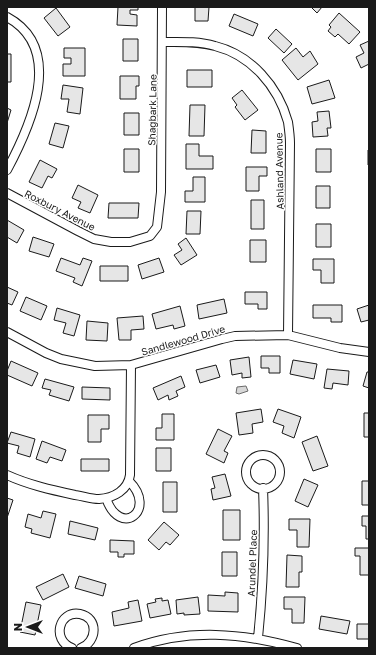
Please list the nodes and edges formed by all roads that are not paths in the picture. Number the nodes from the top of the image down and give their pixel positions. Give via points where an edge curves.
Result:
1 (162, 7) edge
2 (7, 17) edge
3 (163, 42) junction
4 (7, 170) edge
5 (7, 193) edge
6 (160, 212) joint
7 (7, 332) edge
8 (288, 335) junction
9 (369, 352) edge
10 (131, 365) junction
11 (7, 475) edge
12 (129, 482) junction
13 (263, 488) junction
14 (106, 498) junction
15 (258, 638) junction
16 (84, 647) edge
17 (72, 648) edge
18 (134, 648) edge
19 (297, 648) edge

1 - 3 street, Shagbark Lane
2 - 4 street via 28,36 38,58 39,71 32,118
3 - 6 street, Shagbark Lane
3 - 8 street, Ashland Avenue via 213,45 229,50 258,70 272,86 282,105 288,123 290,143
5 - 6 street, Roxbury Avenue via 78,231 111,242 130,242 150,236 157,227
7 - 10 street, Sandlewood Drive via 61,359 95,366
8 - 9 street, Sandlewood Drive via 340,348
8 - 10 street, Sandlewood Drive via 235,336
10 - 12 street
11 - 14 street via 54,491 95,499
12 - 14 street via 119,493
12 - 14 street via 134,486 140,504 137,512 131,517 116,515
13 - 13 street via 275,484 280,472 276,460 264,455 252,459 247,467 247,476 251,483
13 - 15 street, Arundel Place
15 - 18 street via 193,635 163,639
15 - 19 street
16 - 17 street via 92,640 93,626 85,616 76,614 68,616 60,627 62,640

